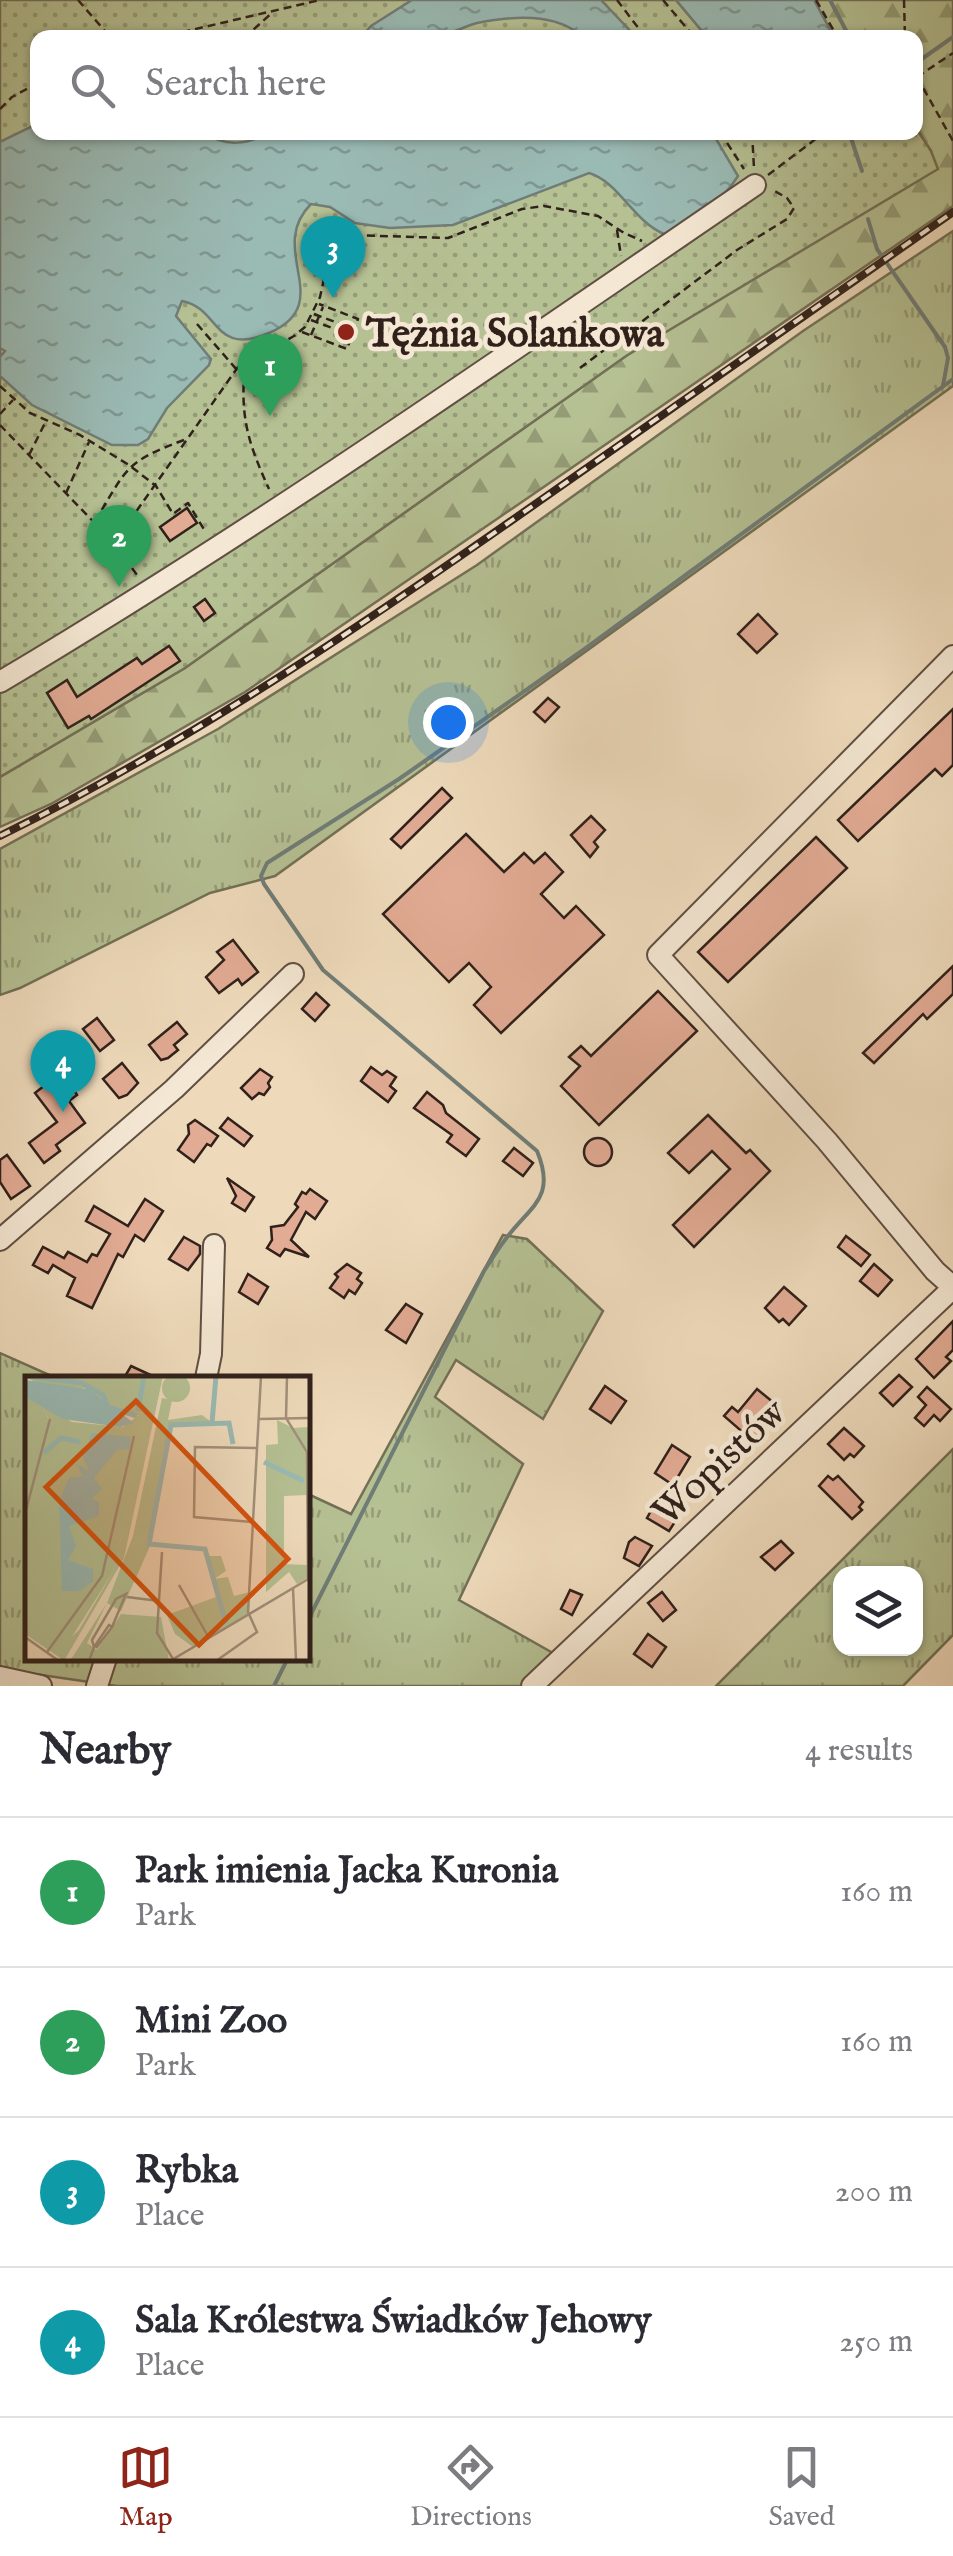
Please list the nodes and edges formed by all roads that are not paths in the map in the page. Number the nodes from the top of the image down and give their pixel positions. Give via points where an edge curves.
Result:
1 (755, 185) road end
2 (953, 656) edge
3 (0, 682) edge
4 (293, 974) dead end
5 (4, 1227) edge
6 (214, 1245) dead end
7 (953, 1288) edge
8 (206, 1376) edge
9 (105, 1661) edge
10 (0, 1677) edge
11 (41, 1686) edge
12 (97, 1686) edge
13 (532, 1686) edge

1 - 3 street via 216,550
2 - 7 street via 658,954
4 - 5 street via 174,1089
6 - 8 street
7 - 13 street, Wopistów
9 - 12 street
10 - 11 street

